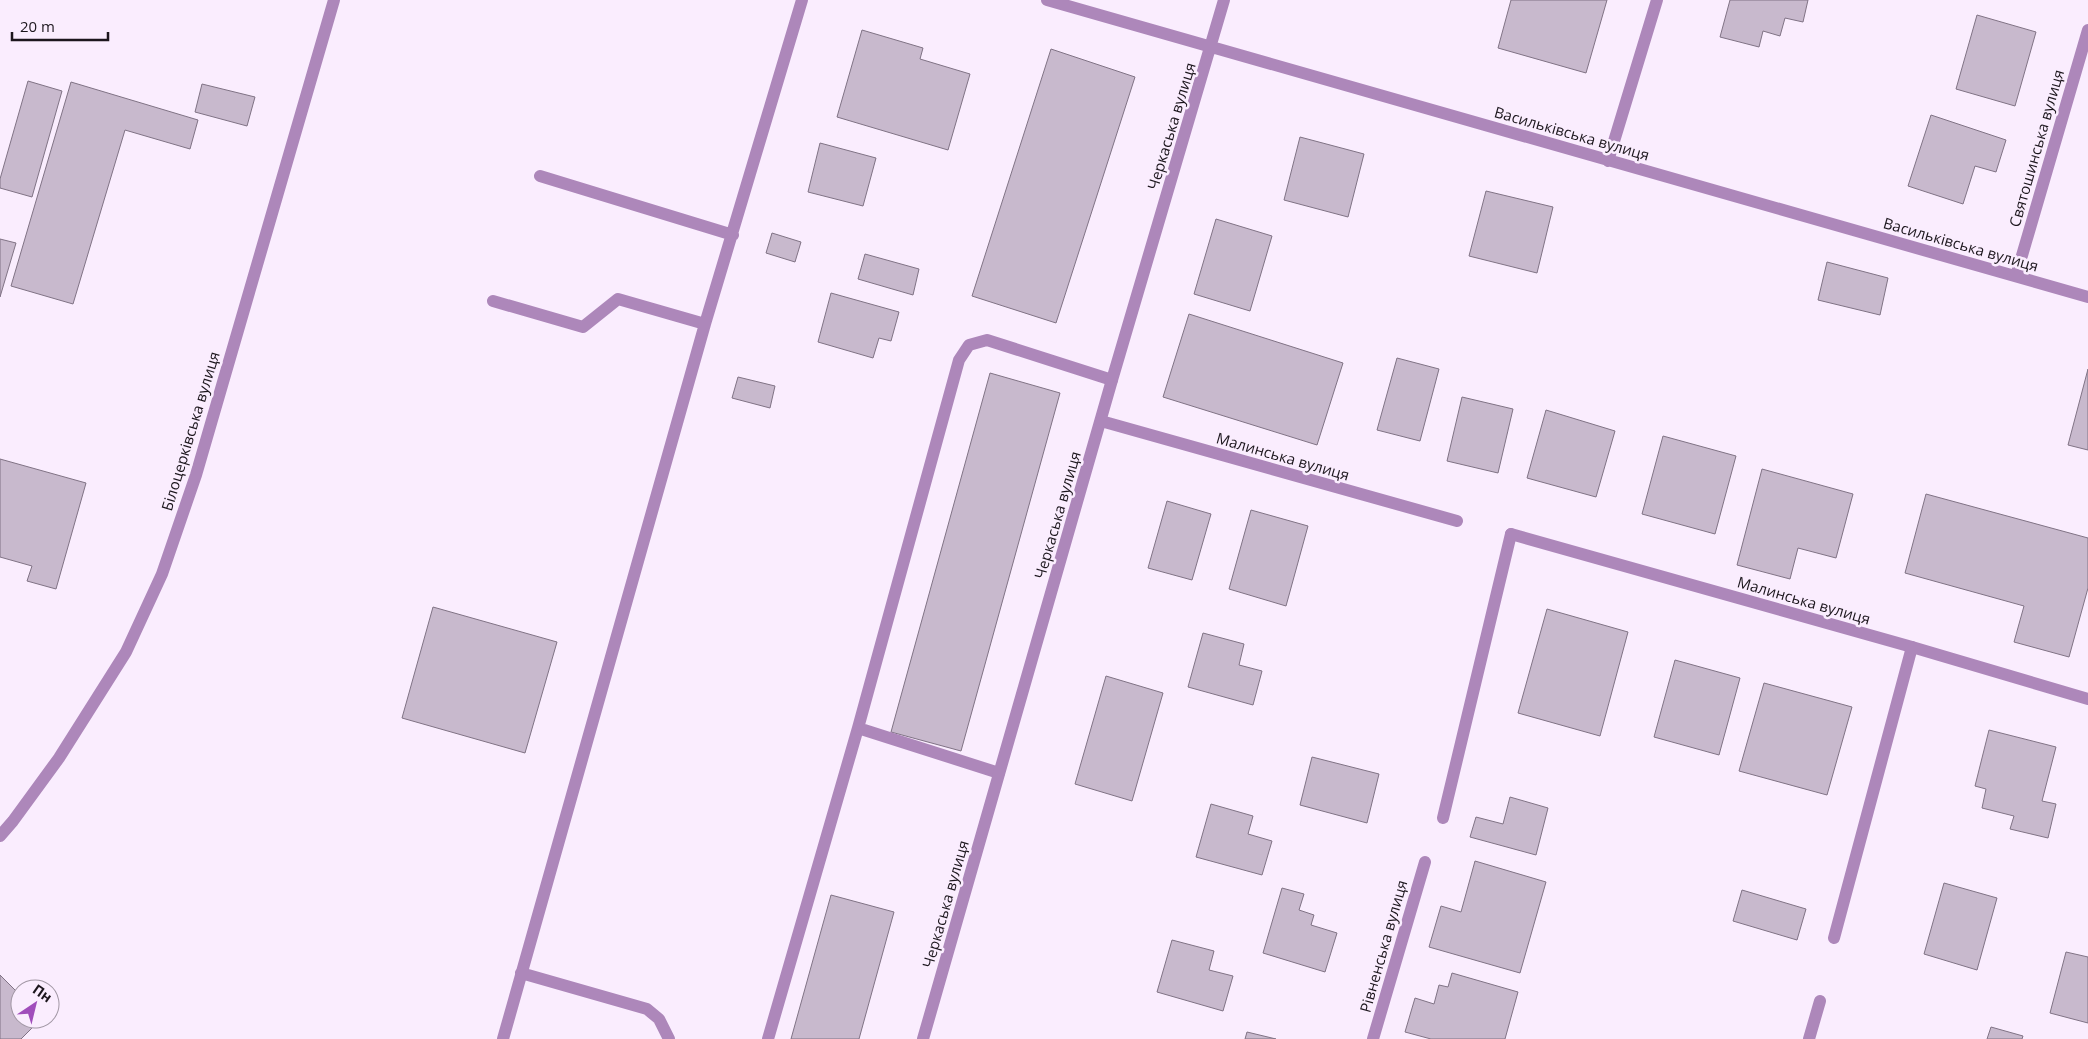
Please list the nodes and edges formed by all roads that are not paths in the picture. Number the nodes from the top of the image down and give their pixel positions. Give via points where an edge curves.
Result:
1 (334, 0) edge
2 (802, 0) edge
3 (1047, 0) edge
4 (1224, 0) edge
5 (1657, 0) edge
6 (2088, 30) edge
7 (1212, 48) junction
8 (1608, 161) junction
9 (540, 176) dead end
10 (733, 235) junction
11 (2016, 276) junction
12 (2088, 297) edge
13 (494, 301) dead end
14 (705, 324) junction
15 (1112, 380) junction
16 (1101, 421) junction
17 (1457, 521) dead end
18 (1912, 647) junction
19 (2088, 699) edge
20 (858, 728) junction
21 (1000, 773) junction
22 (1443, 818) dead end
23 (0, 836) edge
24 (1425, 862) dead end
25 (1834, 938) dead end
26 (521, 973) junction
27 (1820, 1001) dead end
28 (503, 1039) edge
29 (669, 1039) edge
30 (768, 1039) edge
31 (923, 1039) edge
32 (1373, 1039) edge
33 (1809, 1039) edge

1 - 23 street, Білоцерківська вулиця via 196,475 162,574 126,652 58,758
2 - 10 street
3 - 7 street, Васильківська вулиця
4 - 7 street, Черкаська вулиця
5 - 8 street
6 - 11 street, Святошинська вулиця
7 - 8 street, Васильківська вулиця
7 - 15 street, Черкаська вулиця
8 - 11 street, Васильківська вулиця
9 - 10 street
10 - 14 street
11 - 12 street, Васильківська вулиця
13 - 14 street via 583,327 618,299
14 - 26 street
15 - 16 street, Черкаська вулиця
15 - 20 street via 987,340 969,345 959,360
16 - 17 street, Малинська вулиця
16 - 21 street, Черкаська вулиця
18 - 19 street, Малинська вулиця
18 - 22 street, Малинська вулиця via 1511,534
18 - 25 street
20 - 21 street
20 - 30 street
21 - 31 street, Черкаська вулиця
24 - 32 street, Рівненська вулиця
26 - 28 street
26 - 29 street via 647,1009 659,1019
27 - 33 street

